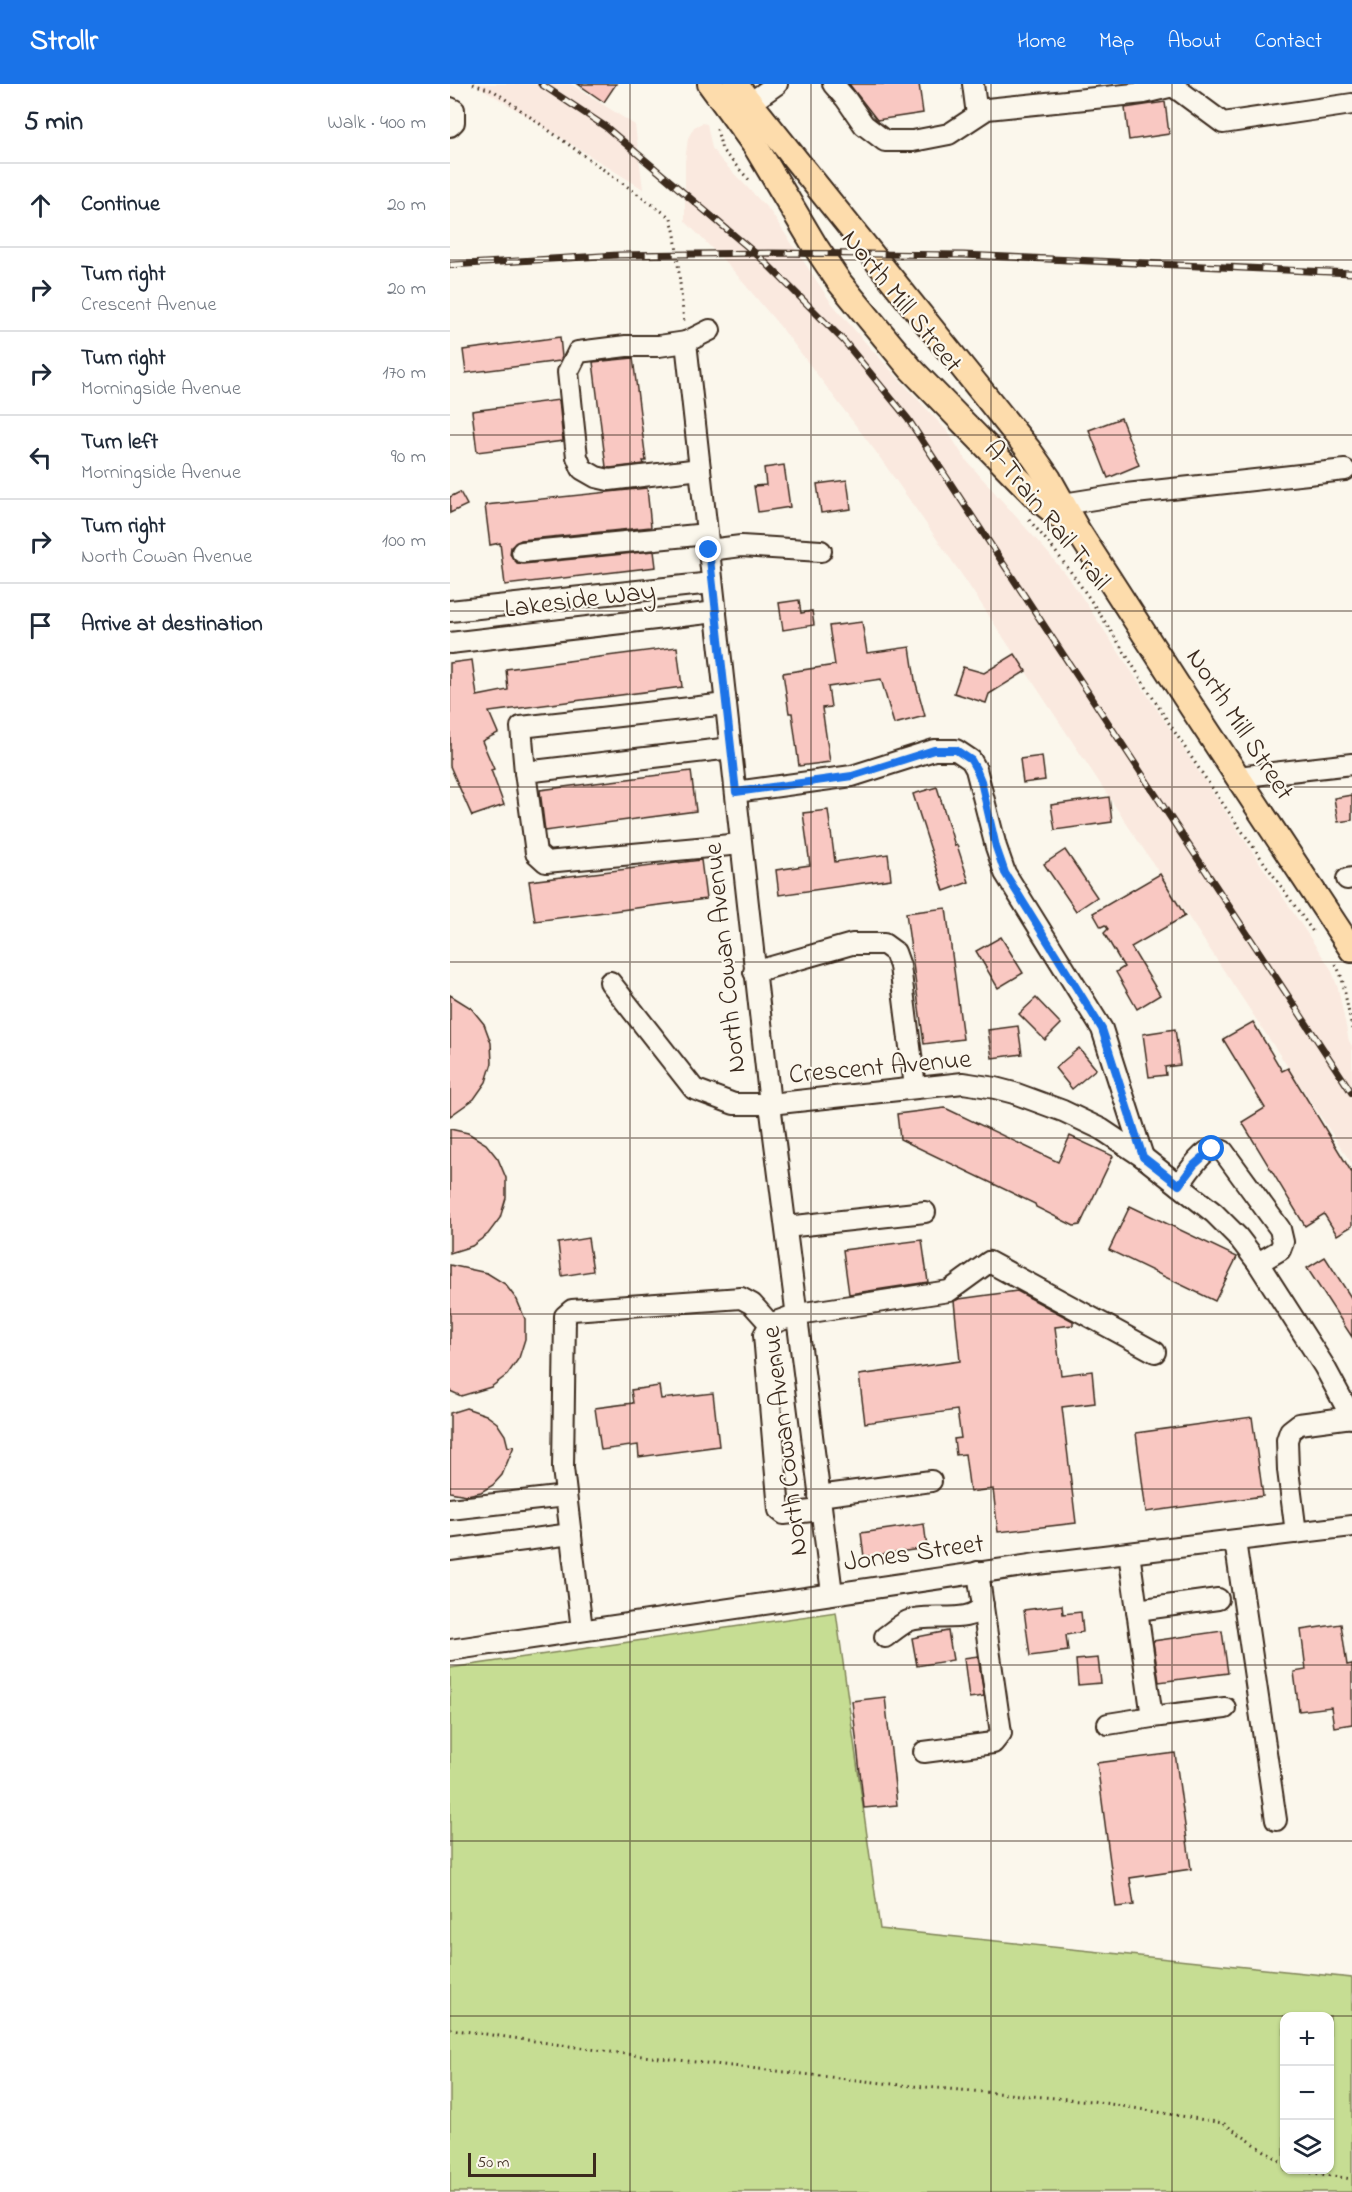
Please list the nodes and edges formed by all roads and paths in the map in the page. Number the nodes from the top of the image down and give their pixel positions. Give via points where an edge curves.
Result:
1 (473, 84) edge
2 (710, 84) edge
3 (735, 84) edge
4 (777, 84) edge
5 (833, 84) edge
6 (973, 84) edge
7 (1173, 85) edge
8 (750, 103) junction
9 (1352, 104) edge
10 (450, 108) edge
11 (977, 115) junction
12 (450, 126) edge
13 (717, 128) dead end
14 (756, 187) dead end
15 (710, 330) dead end
16 (686, 342) junction
17 (700, 469) junction
18 (1346, 470) dead end
19 (1063, 504) junction
20 (1029, 520) dead end
21 (1078, 531) junction
22 (708, 542) junction
23 (820, 551) dead end
24 (522, 552) dead end
25 (712, 583) junction
26 (450, 611) edge
27 (716, 612) junction
28 (450, 643) edge
29 (726, 704) junction
30 (731, 748) junction
31 (1352, 764) edge
32 (525, 772) junction
33 (1237, 777) junction
34 (736, 792) junction
35 (741, 844) junction
36 (1315, 934) dead end
37 (1343, 955) edge
38 (754, 972) junction
39 (610, 982) dead end
40 (1352, 1029) edge
41 (915, 1087) junction
42 (770, 1104) junction
43 (1143, 1157) junction
44 (1179, 1185) junction
45 (925, 1212) dead end
46 (786, 1227) junction
47 (1258, 1263) junction
48 (798, 1314) junction
49 (770, 1324) junction
50 (1155, 1352) dead end
51 (1352, 1417) edge
52 (930, 1481) dead end
53 (566, 1496) junction
54 (820, 1503) junction
55 (450, 1509) edge
56 (1352, 1526) edge
57 (1296, 1533) junction
58 (571, 1534) junction
59 (1235, 1541) junction
60 (450, 1550) edge
61 (1129, 1553) junction
62 (978, 1572) junction
63 (832, 1593) junction
64 (1218, 1599) dead end
65 (983, 1605) junction
66 (1137, 1610) junction
67 (582, 1630) junction
68 (885, 1637) dead end
69 (450, 1650) edge
70 (1224, 1708) dead end
71 (1152, 1717) junction
72 (1108, 1724) dead end
73 (924, 1752) dead end
74 (1276, 1820) dead end
75 (450, 2029) edge
76 (1280, 2161) edge
77 (1322, 2174) edge
78 (1352, 2179) edge

1 - 16 path via 494,91 671,218
2 - 21 main road, North Mill Street via 756,147 815,246 867,316 911,369 1039,500
3 - 8 main road, North Mill Street
4 - 8 street
5 - 11 street via 864,125 885,141 913,141 949,134
6 - 11 street
7 - 9 street via 1223,123
7 - 11 street via 1144,93 987,109
8 - 19 main road, North Mill Street via 1028,449
10 - 12 street via 454,110 454,122
13 - 14 path via 722,150
15 - 16 street
16 - 17 street, North Cowan Avenue
16 - 17 street via 578,352 568,372 576,446 582,470 609,480
17 - 22 street, North Cowan Avenue
18 - 19 street
19 - 21 main road, North Mill Street
20 - 36 path, A-Train Rail Trail via 1086,593 1179,739
21 - 33 main road, North Mill Street
22 - 23 street
22 - 24 street
22 - 25 street, North Cowan Avenue
25 - 26 street, Lakeside Way
25 - 27 street, North Cowan Avenue
27 - 28 street, Lakeside Way
27 - 29 street, North Cowan Avenue
29 - 30 street, North Cowan Avenue
29 - 32 street via 521,728
30 - 32 street
30 - 34 street, North Cowan Avenue
31 - 33 street
32 - 35 street via 536,853 546,862
33 - 37 main road, North Mill Street
34 - 35 street, North Cowan Avenue
34 - 43 street via 852,776 934,750 956,750 971,760 981,781 1005,873 1102,1029
35 - 38 street, North Cowan Avenue
37 - 40 path via 1342,978
38 - 41 street via 852,944 884,944 895,952 900,966
38 - 42 street, North Cowan Avenue
39 - 42 street, Crescent Avenue via 694,1089 734,1104
41 - 42 street, Crescent Avenue
41 - 43 street, Crescent Avenue via 963,1083 1014,1093 1101,1129
42 - 46 street, North Cowan Avenue
43 - 44 street, Crescent Avenue
44 - 47 street, Crescent Avenue via 1215,1213
44 - 47 street via 1206,1153 1212,1149 1223,1151 1283,1237 1280,1250
45 - 46 street
46 - 48 street, North Cowan Avenue
47 - 51 street, Crescent Avenue
48 - 49 street
48 - 50 street via 949,1291 989,1262
48 - 54 street, North Cowan Avenue
49 - 53 street via 741,1298 572,1310 565,1316
49 - 54 street via 764,1335 779,1510 784,1514
51 - 57 street via 1299,1424 1290,1431 1288,1470
52 - 54 street
53 - 55 street
53 - 58 street
54 - 63 street, North Cowan Avenue
56 - 57 street, Jones Street
57 - 59 street, Jones Street
58 - 60 street
58 - 67 street
59 - 61 street, Jones Street
59 - 74 street
61 - 62 street, Jones Street
61 - 66 street
62 - 63 street, Jones Street
62 - 65 street
63 - 67 street, Jones Street
64 - 66 street
65 - 68 street via 972,1615 909,1621
65 - 73 street via 1001,1733 993,1743
66 - 71 street
67 - 69 street, Jones Street
70 - 71 street
71 - 72 street
75 - 76 path via 694,2062 1092,2101 1223,2123
77 - 78 path

